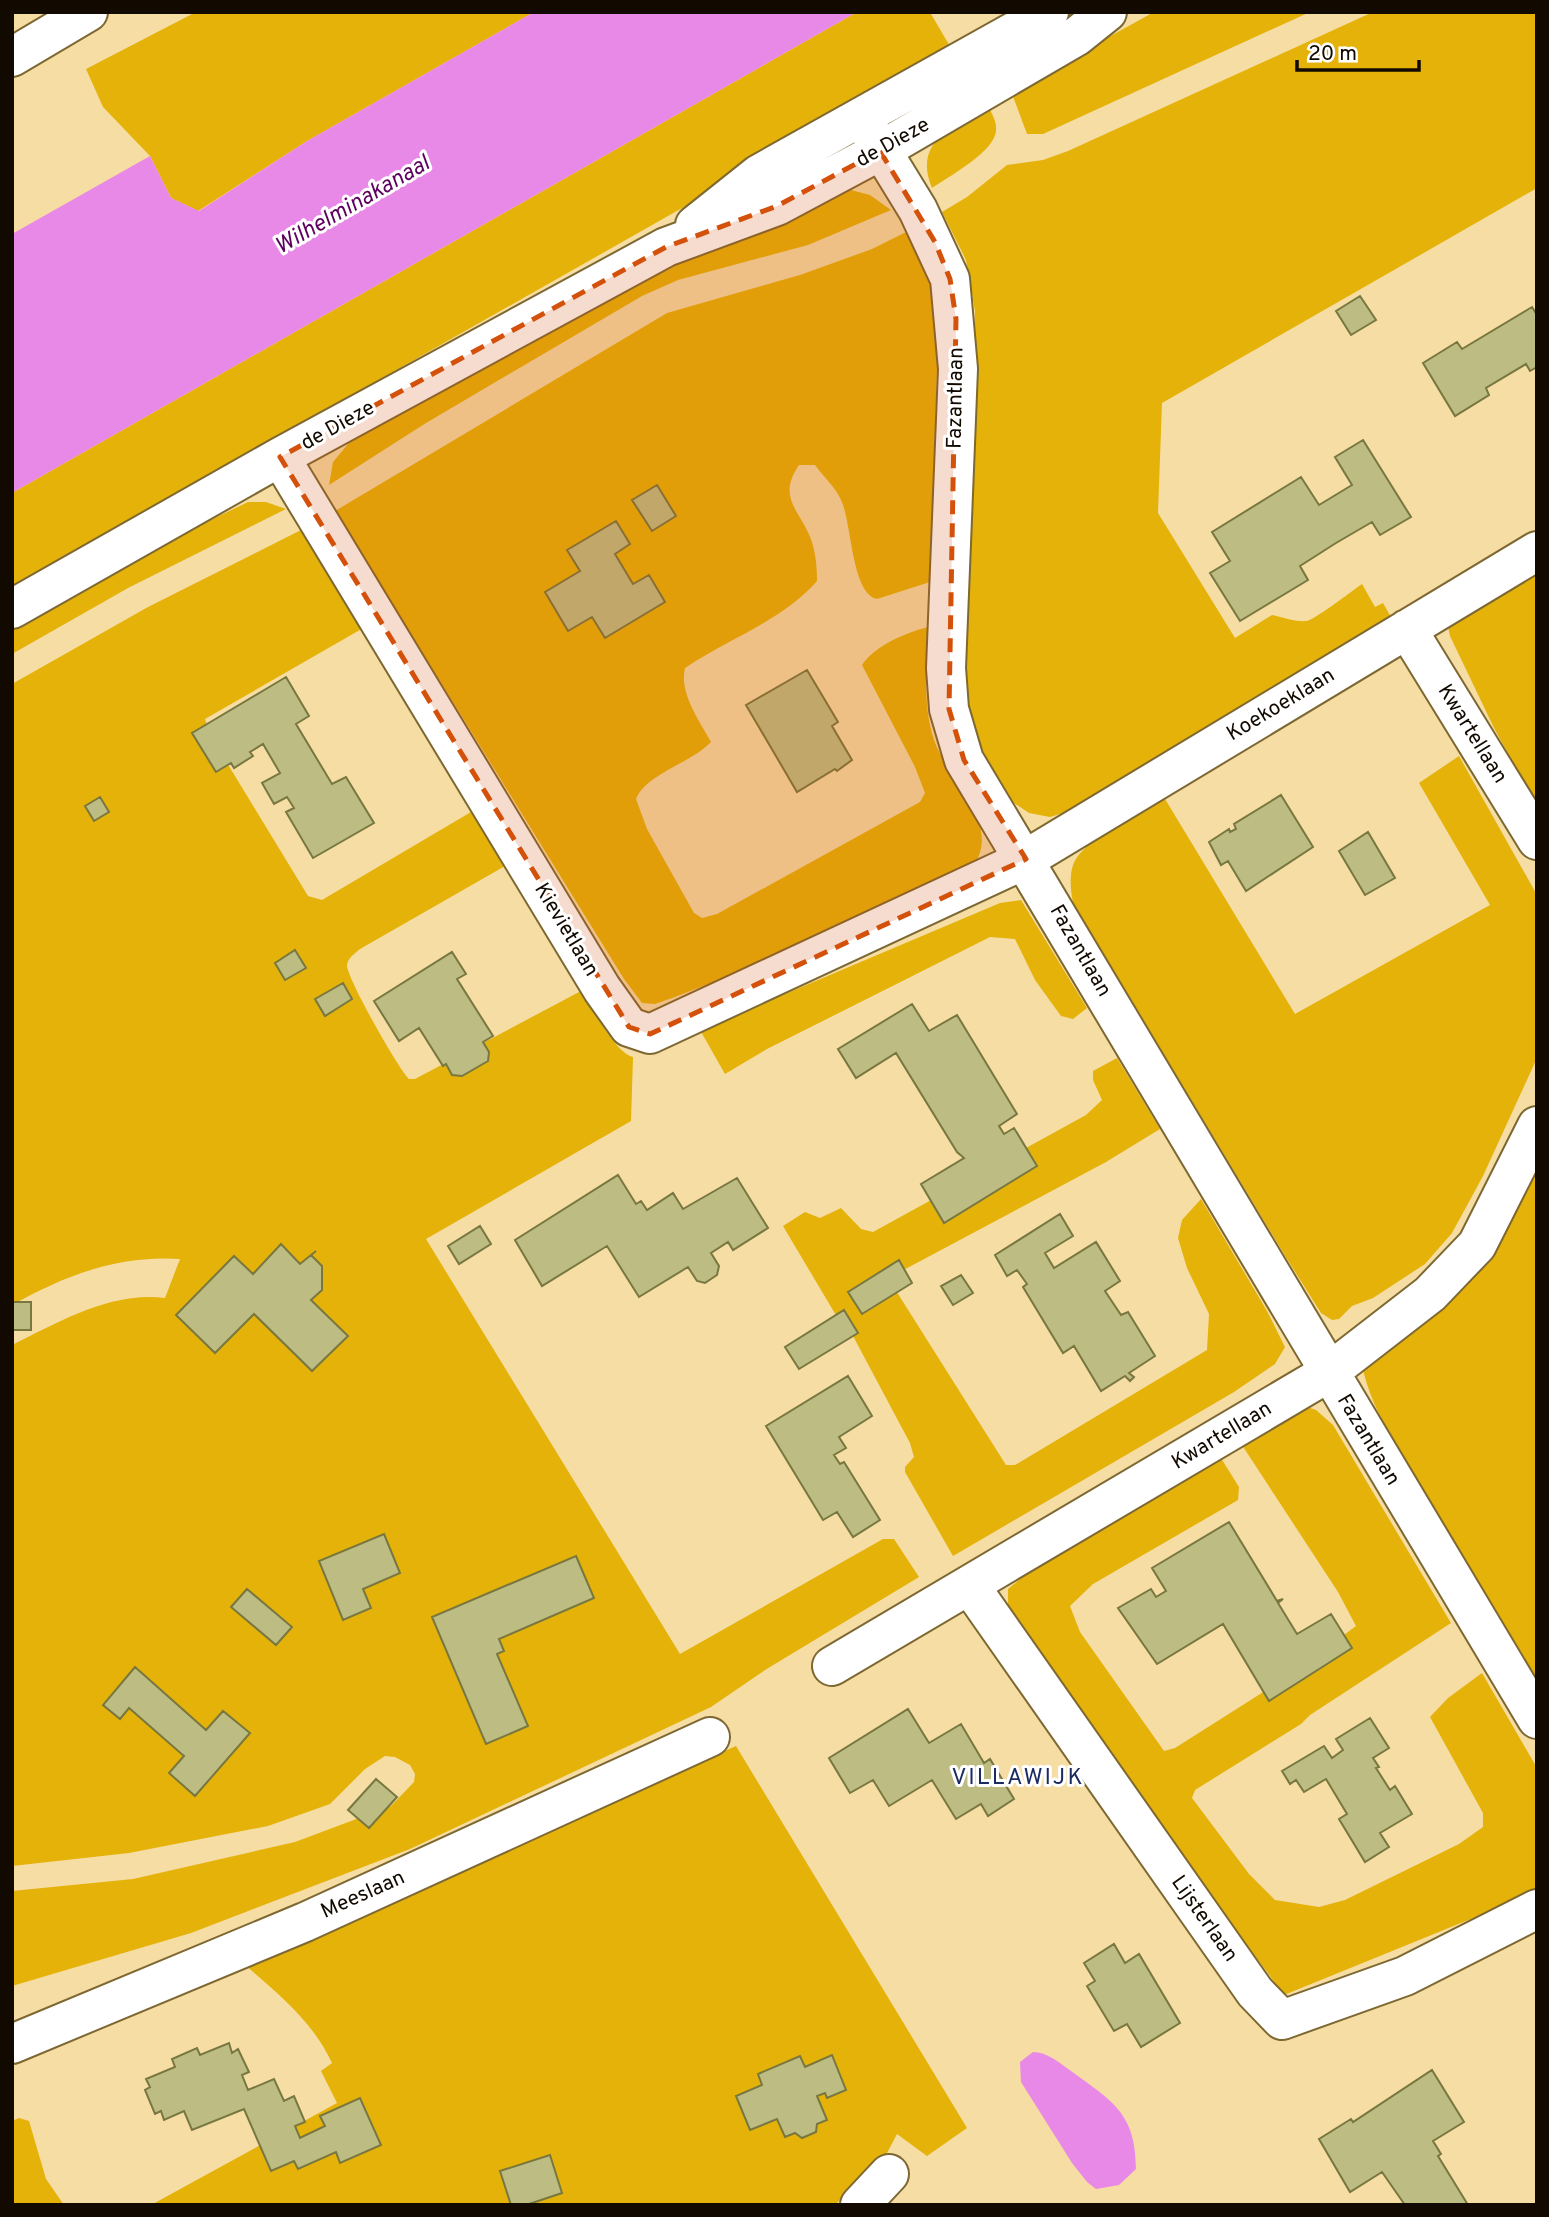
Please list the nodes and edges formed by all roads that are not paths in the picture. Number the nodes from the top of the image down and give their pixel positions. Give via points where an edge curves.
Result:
1 (88, 12) edge
2 (1049, 12) edge
3 (1107, 12) edge
4 (12, 57) edge
5 (861, 117) junction
6 (880, 151) junction
7 (666, 247) junction
8 (280, 457) junction
9 (1537, 551) edge
10 (12, 609) edge
11 (1407, 629) junction
12 (1537, 840) edge
13 (1026, 859) junction
14 (1537, 1126) edge
15 (1328, 1373) junction
16 (970, 1586) junction
17 (832, 1666) dead end
18 (1537, 1719) edge
19 (710, 1737) dead end
20 (1537, 1909) edge
21 (12, 2044) edge
22 (889, 2174) dead end
23 (860, 2205) edge

1 - 4 street
2 - 5 street, de Dieze
3 - 6 street, de Dieze via 1077,36
5 - 6 street, Fazantlaan
5 - 7 street, de Dieze via 759,174
6 - 7 street, de Dieze via 777,206
6 - 13 street, Fazantlaan via 935,242 950,279 956,319 946,668 949,709 964,760
7 - 8 street, de Dieze
8 - 10 street, de Dieze
8 - 13 street, Kievietlaan via 629,1027 650,1034
9 - 11 street, Koekoeklaan
11 - 12 street, Kwartellaan
11 - 13 street, Koekoeklaan
13 - 15 street, Fazantlaan
14 - 15 street, Kwartellaan via 1477,1245 1430,1294
15 - 16 street, Kwartellaan
15 - 18 street, Fazantlaan
16 - 17 street, Kwartellaan
16 - 20 street, Lijsterlaan via 1255,1992 1282,2020 1405,1976
19 - 21 street, Meeslaan via 305,1922
22 - 23 street

